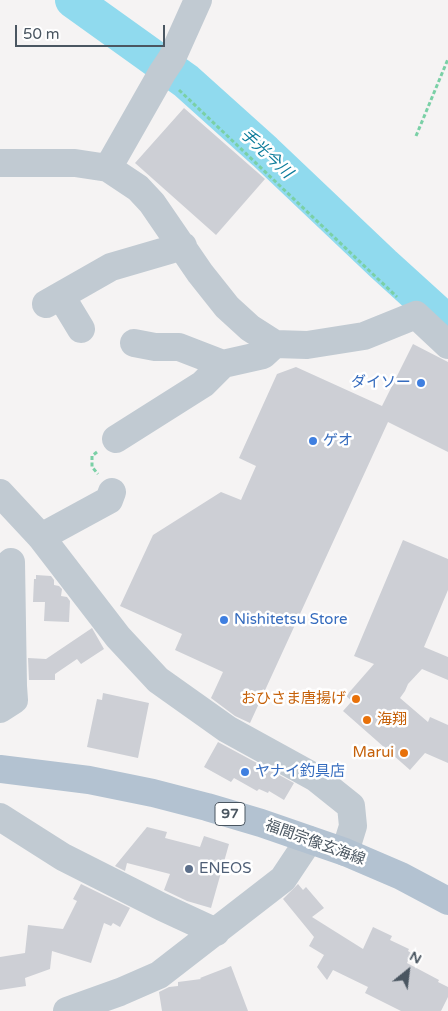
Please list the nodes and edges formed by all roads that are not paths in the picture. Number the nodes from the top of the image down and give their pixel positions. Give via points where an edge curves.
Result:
1 (198, 0) edge
2 (0, 163) edge
3 (108, 168) junction
4 (183, 246) junction
5 (81, 329) dead end
6 (134, 343) dead end
7 (275, 344) junction
8 (448, 345) edge
9 (223, 364) junction
10 (116, 439) road end
11 (112, 492) road end
12 (0, 493) edge
13 (41, 537) junction
14 (6, 562) edge
15 (62, 562) junction
16 (4, 694) edge
17 (0, 769) edge
18 (0, 817) edge
19 (309, 840) junction
20 (345, 852) junction
21 (448, 901) edge
22 (216, 932) junction
23 (67, 1011) edge

1 - 3 street via 167,66
2 - 3 street via 75,163
3 - 4 street via 138,188 152,202
4 - 5 street via 111,267 53,300
4 - 7 street via 227,307 250,328
6 - 9 street via 179,348
7 - 8 street via 307,345 364,336 416,314
7 - 9 street via 264,355
9 - 10 street via 203,384
11 - 13 street via 109,500
12 - 13 street
13 - 15 street
14 - 15 street
14 - 16 street
15 - 20 street via 118,637 158,680 227,730 316,778 350,806 353,826
17 - 19 main road, 福間宗像玄海線 / 97 via 89,780 153,793
18 - 22 street via 63,856
19 - 20 main road, 福間宗像玄海線 / 97
19 - 22 street via 283,879
20 - 21 main road, 福間宗像玄海線 / 97
22 - 23 street via 159,975

